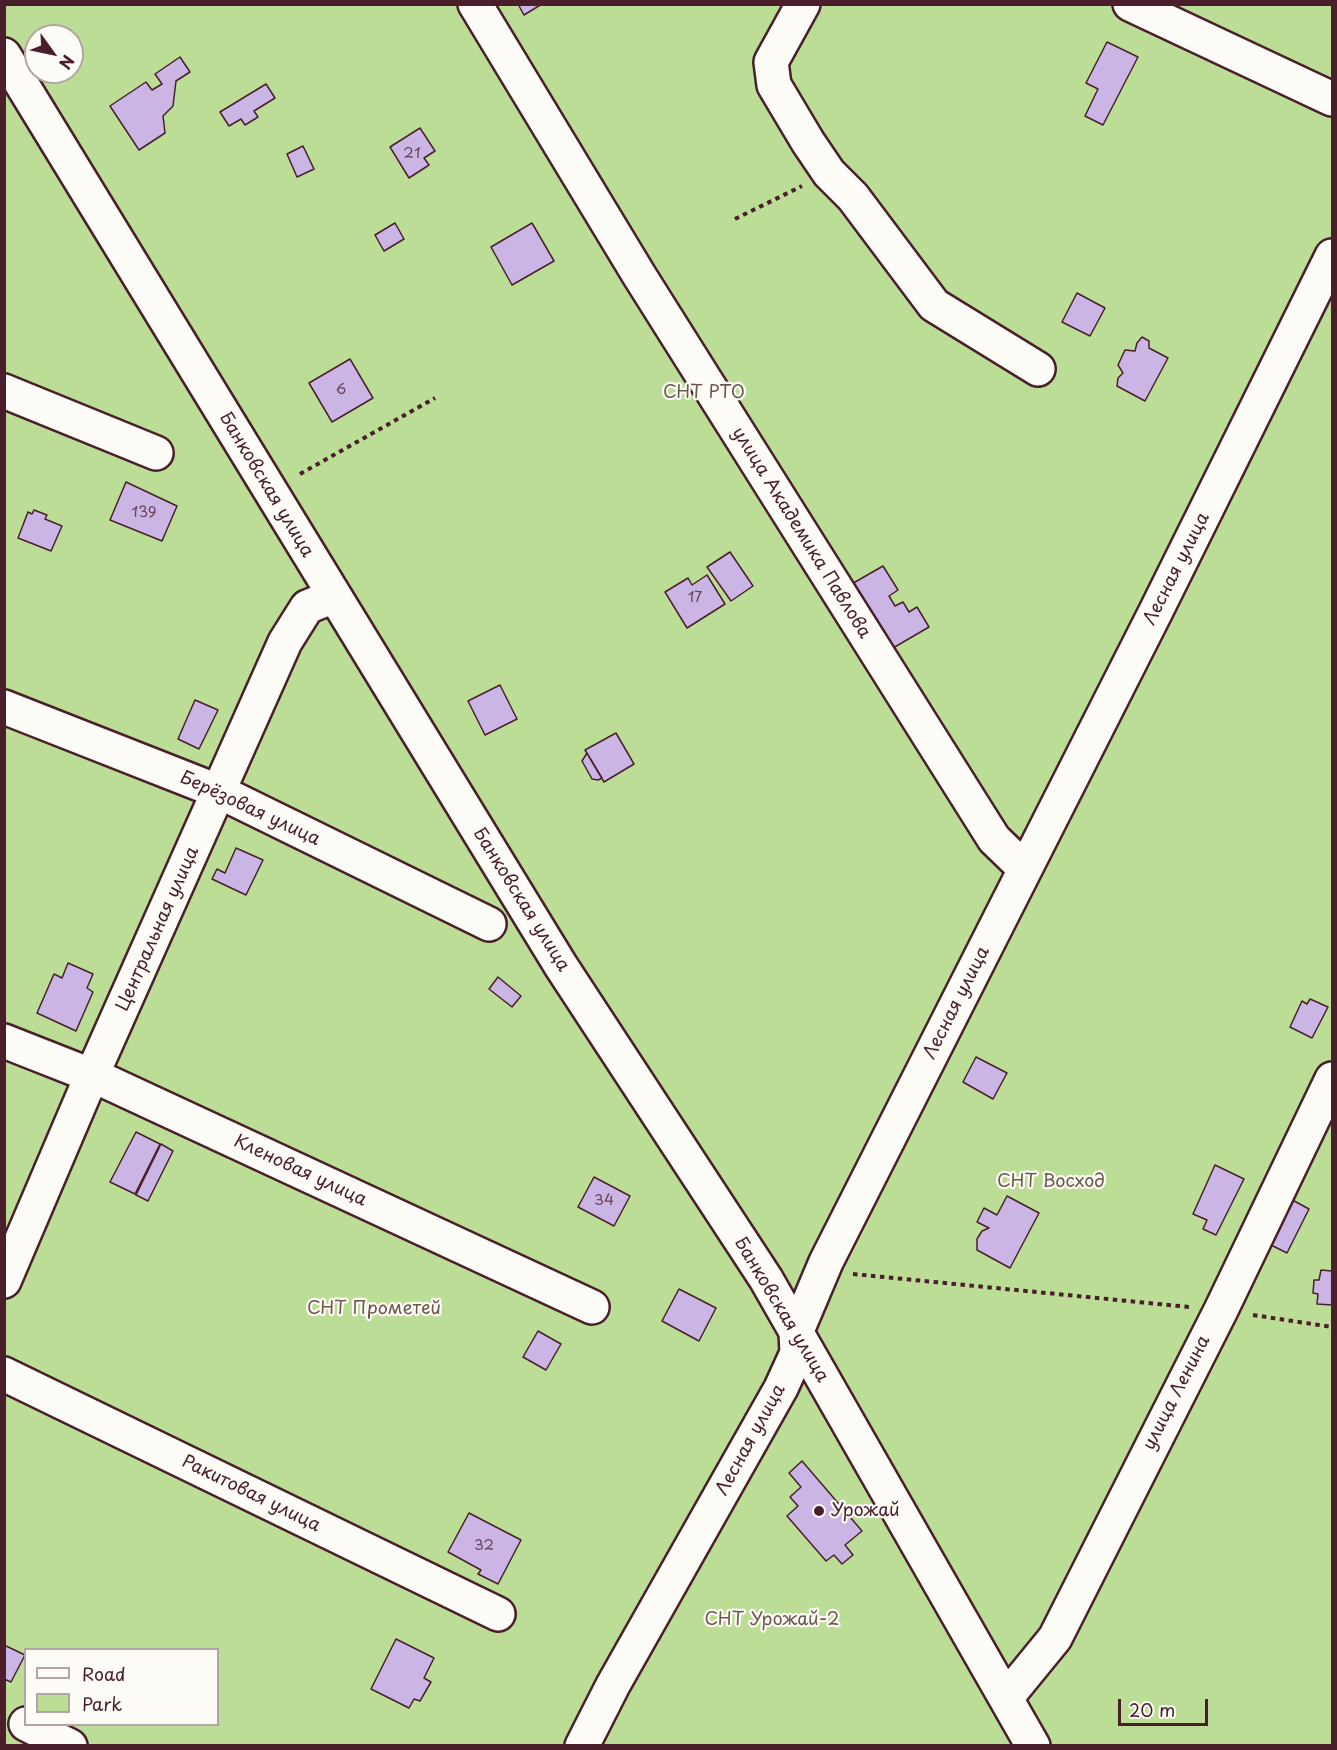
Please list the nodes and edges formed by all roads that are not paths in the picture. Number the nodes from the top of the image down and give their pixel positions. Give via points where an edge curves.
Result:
1 (475, 4) edge
2 (802, 4) edge
3 (1130, 4) edge
4 (4, 55) edge
5 (1332, 99) edge
6 (1332, 256) edge
7 (1038, 369) dead end
8 (4, 391) edge
9 (156, 453) dead end
10 (334, 596) junction
11 (4, 708) edge
12 (220, 792) junction
13 (1025, 868) junction
14 (489, 924) dead end
15 (4, 1041) edge
16 (92, 1076) junction
17 (1332, 1079) edge
18 (4, 1281) edge
19 (592, 1307) dead end
20 (796, 1333) junction
21 (4, 1374) edge
22 (498, 1614) dead end
23 (1006, 1698) junction
24 (4, 1714) edge
25 (24, 1723) edge
26 (30, 1726) edge
27 (70, 1746) edge
28 (582, 1746) edge
29 (1033, 1746) edge

1 - 13 street, улица Академика Павлова via 639,275 988,830
2 - 7 street via 771,62 774,85 829,173 853,197 934,305
3 - 5 street
4 - 10 street, Банковская улица
6 - 13 street, Лесная улица
8 - 9 street
10 - 12 street, Центральная улица via 307,607 285,642
10 - 20 street, Банковская улица via 561,966 766,1279
11 - 12 street, Берёзовая улица
12 - 14 street, Берёзовая улица
12 - 16 street, Центральная улица
13 - 20 street, Лесная улица via 821,1271
15 - 16 street, Кленовая улица
16 - 18 street, Центральная улица
16 - 19 street, Кленовая улица
17 - 23 street, улица Ленина via 1221,1310 1054,1638
20 - 23 street, Банковская улица
20 - 28 street, Лесная улица via 797,1353 781,1388 613,1684
21 - 22 street, Ракитовая улица
23 - 29 street, Банковская улица
24 - 25 street
26 - 27 street

